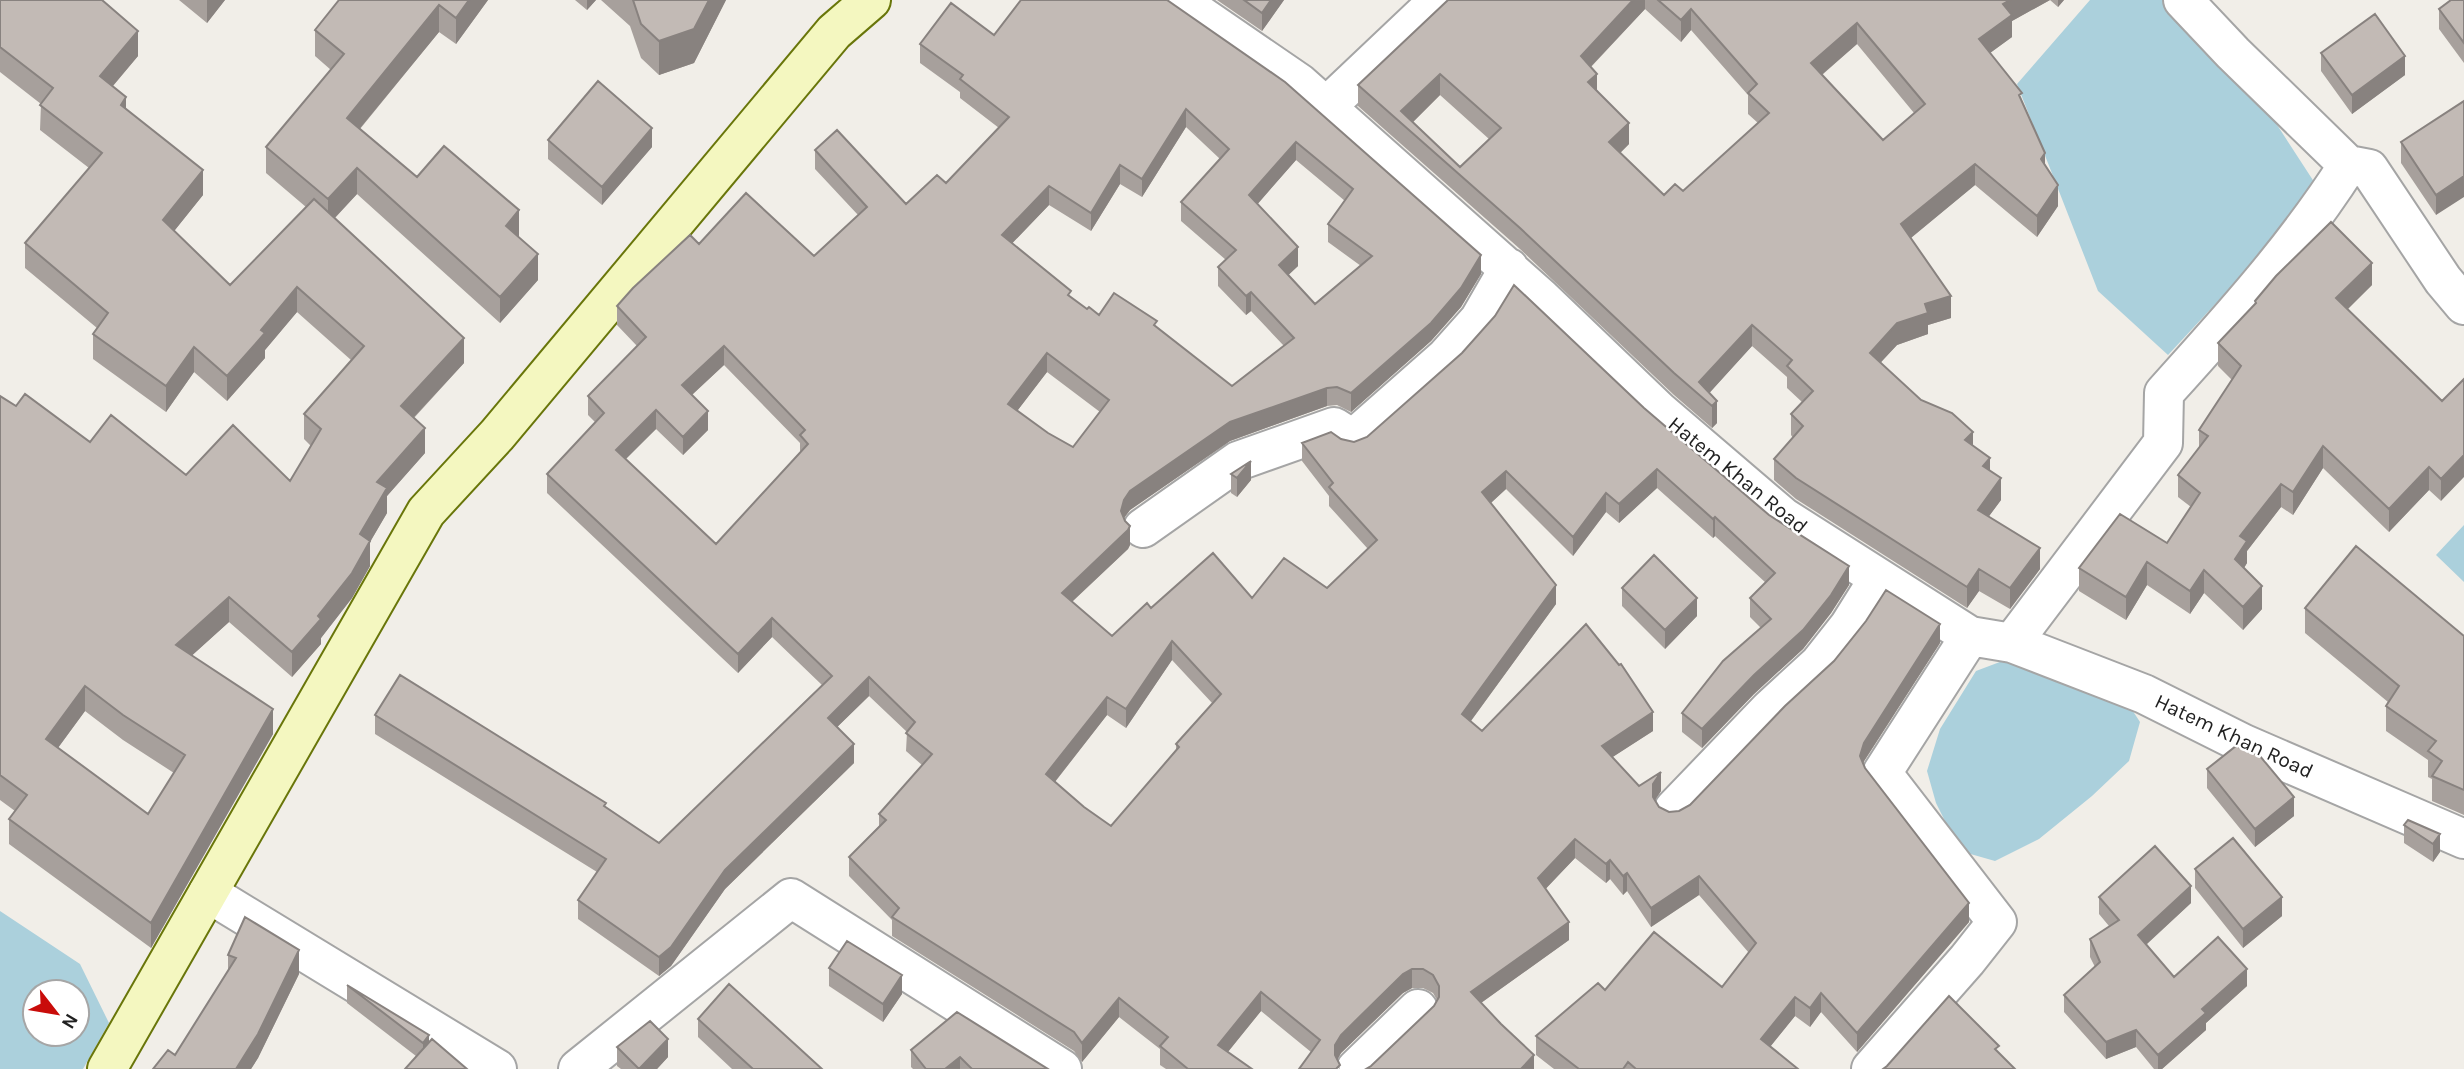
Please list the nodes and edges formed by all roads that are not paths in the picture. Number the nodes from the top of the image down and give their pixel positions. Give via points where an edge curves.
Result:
1 (871, 0) edge
2 (1178, 0) edge
3 (1439, 0) edge
4 (2183, 0) edge
5 (1326, 107) junction
6 (2348, 164) junction
7 (1508, 268) junction
8 (2464, 305) edge
9 (1143, 528) dead end
10 (1879, 578) junction
11 (1970, 636) junction
12 (2012, 643) junction
13 (1674, 809) edge
14 (2464, 839) edge
15 (208, 892) junction
16 (1418, 1009) dead end
17 (107, 1069) edge
18 (497, 1069) edge
19 (578, 1069) edge
20 (1062, 1069) edge
21 (1356, 1069) edge
22 (1871, 1069) edge

1 - 15 main road via 834,32 497,435 426,512
2 - 5 street, Hatem Khan Road via 1299,83
3 - 5 street
4 - 6 street
5 - 7 street, Hatem Khan Road
6 - 8 street via 2369,169 2442,280
6 - 12 street via 2255,292 2164,393 2163,443
7 - 9 street via 1479,320 1353,439 1334,427 1238,461
7 - 10 street, Hatem Khan Road via 1659,411 1783,517
10 - 11 street, Hatem Khan Road
10 - 13 street via 1819,664
11 - 12 street, Hatem Khan Road
11 - 22 street via 1882,773 1997,922
12 - 14 street, Hatem Khan Road via 2144,694 2244,744
15 - 17 main road
15 - 18 street
16 - 21 street
19 - 20 street via 791,898

